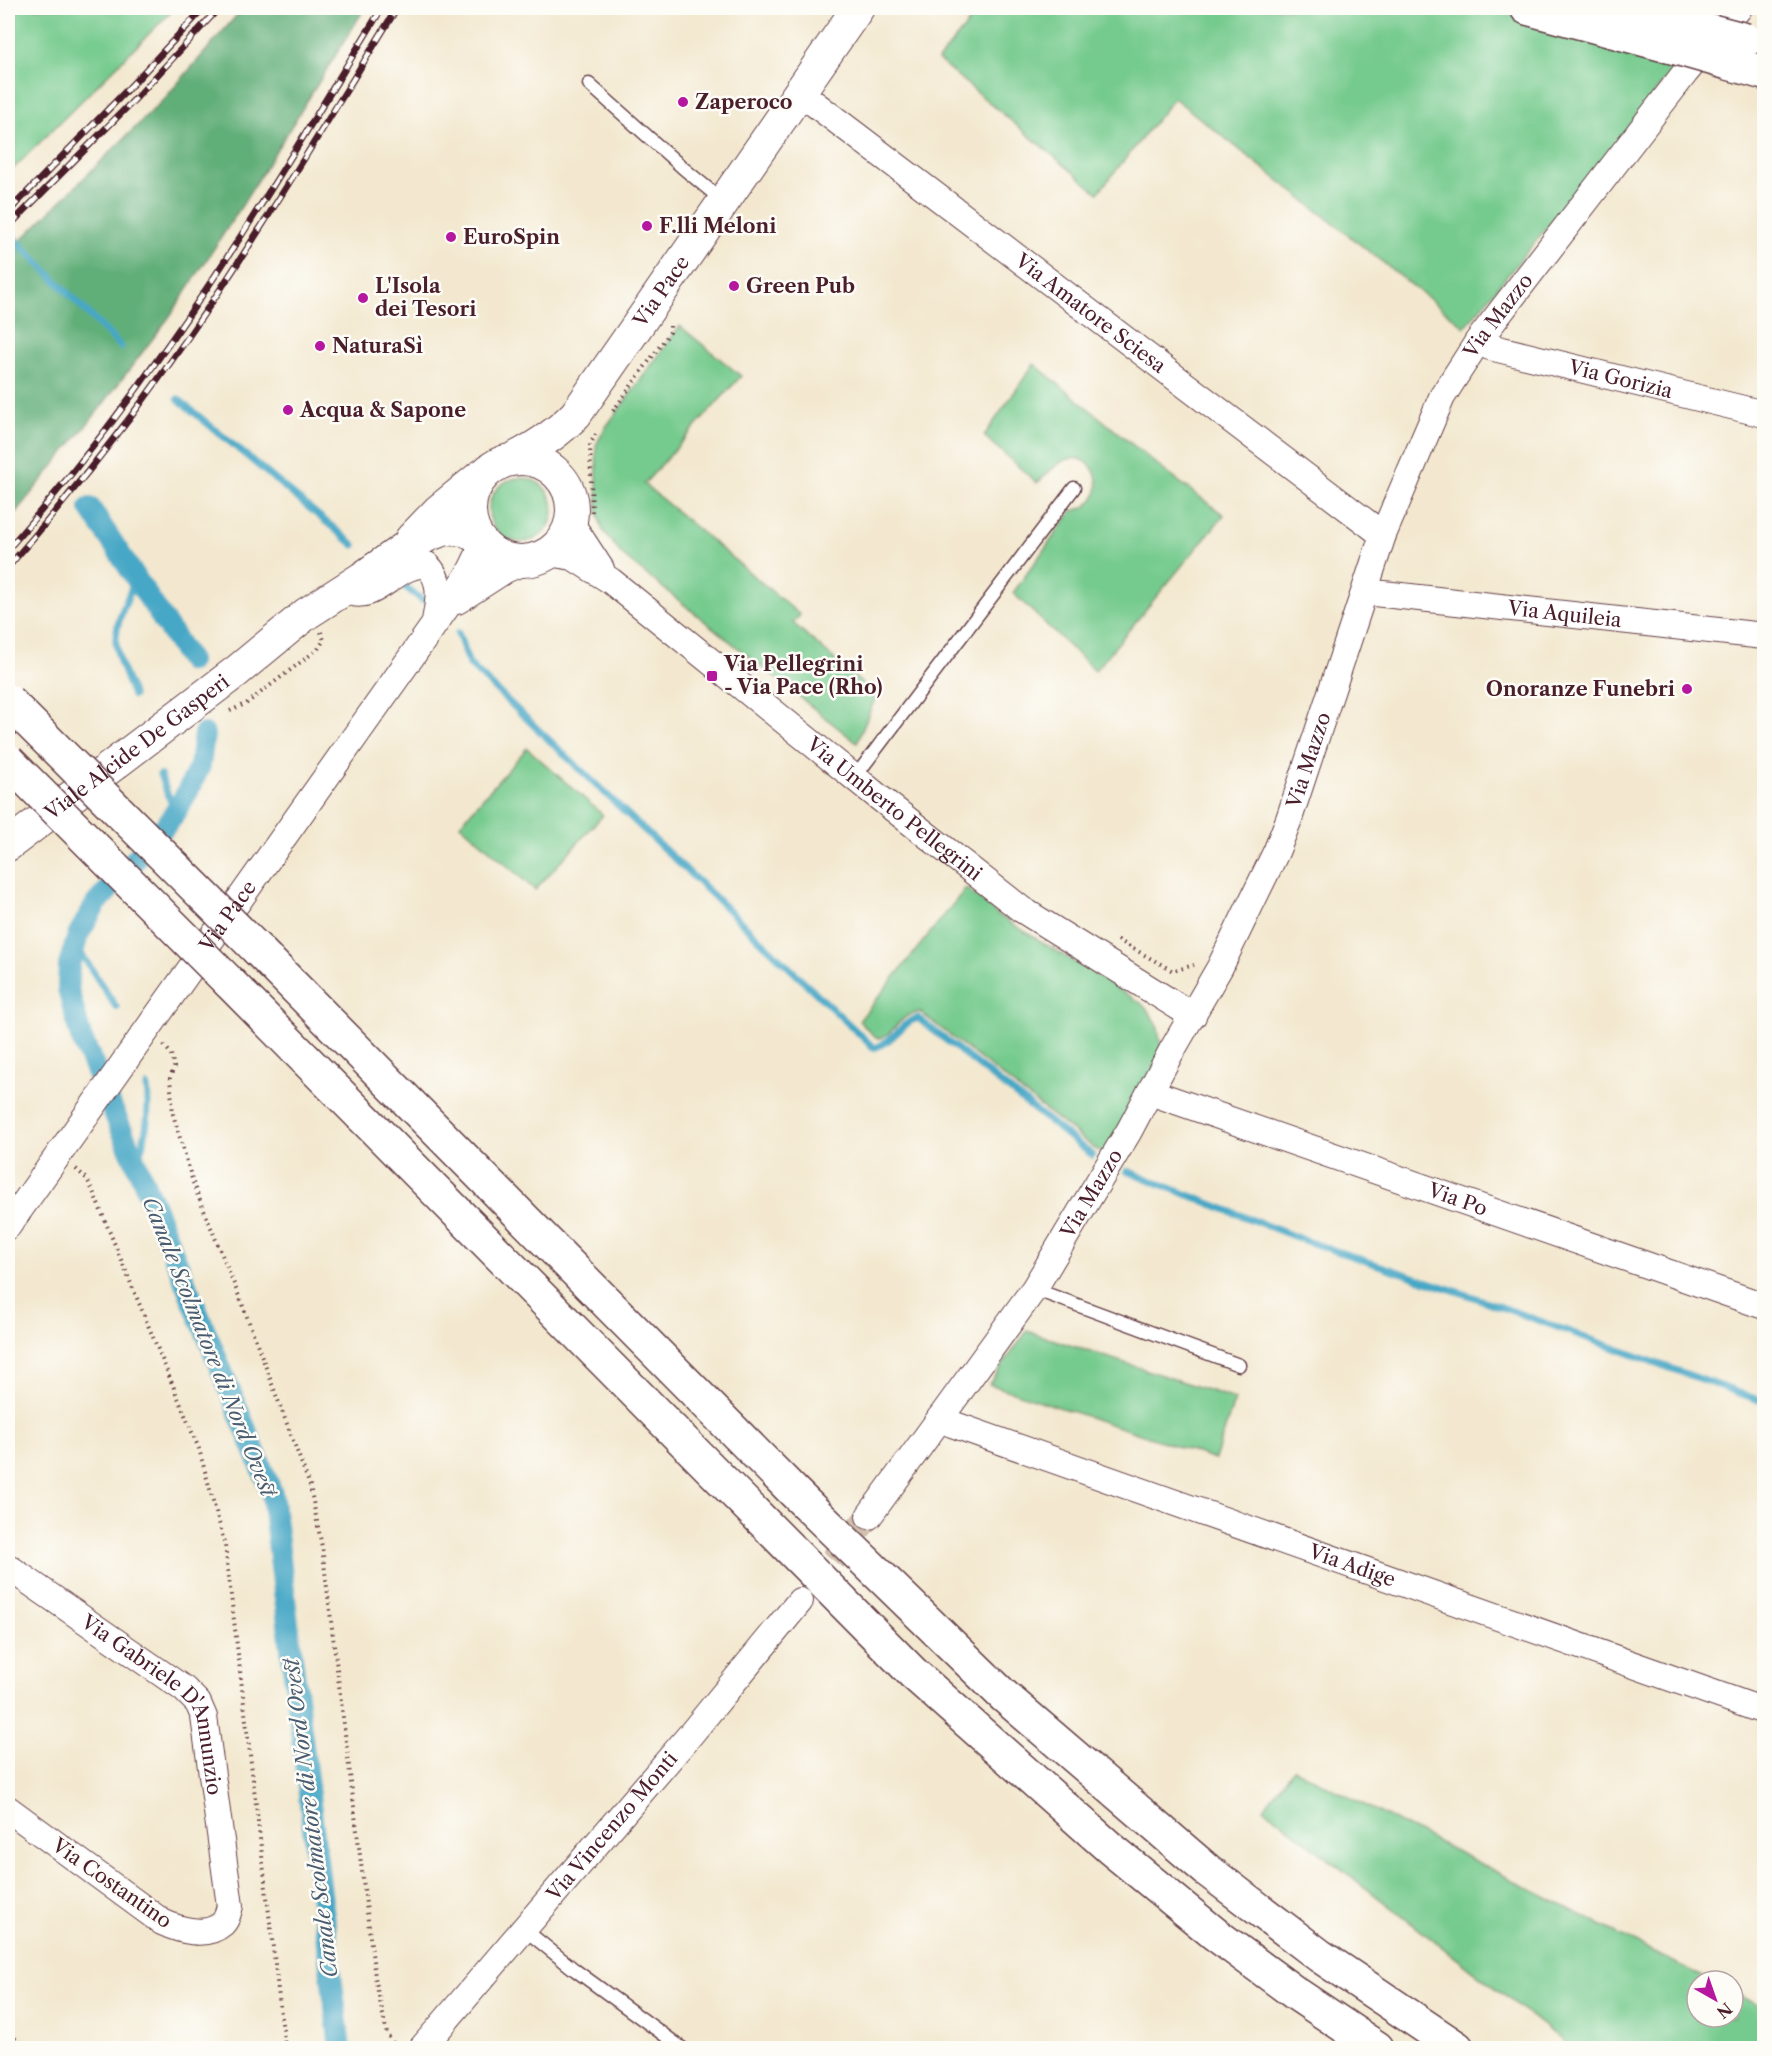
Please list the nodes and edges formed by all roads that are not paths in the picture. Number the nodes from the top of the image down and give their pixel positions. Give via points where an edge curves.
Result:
1 (1527, 8) edge
2 (1624, 8) edge
3 (1738, 8) edge
4 (846, 12) edge
5 (1686, 38) junction
6 (1746, 49) edge
7 (1764, 73) edge
8 (589, 84) dead end
9 (799, 92) junction
10 (723, 201) junction
11 (1478, 341) junction
12 (1764, 414) edge
13 (588, 422) junction
14 (514, 459) junction
15 (484, 474) junction
16 (1074, 488) dead end
17 (569, 492) junction
18 (582, 520) junction
19 (1383, 535) junction
20 (479, 540) junction
21 (403, 549) junction
22 (537, 557) junction
23 (611, 580) junction
24 (355, 585) junction
25 (1365, 592) junction
26 (440, 616) junction
27 (1764, 636) edge
28 (8, 701) edge
29 (8, 761) edge
30 (855, 777) junction
31 (8, 845) edge
32 (1193, 1016) junction
33 (1150, 1092) junction
34 (8, 1226) edge
35 (1034, 1289) junction
36 (1764, 1306) edge
37 (1239, 1365) dead end
38 (940, 1418) junction
39 (869, 1516) tunnel mouth
40 (8, 1567) edge
41 (800, 1601) tunnel mouth
42 (1764, 1711) edge
43 (8, 1809) edge
44 (224, 1923) joint
45 (524, 1929) junction
46 (422, 2049) edge
47 (682, 2049) edge
48 (1377, 2049) edge
49 (1457, 2049) edge

1 - 5 highway
2 - 5 highway
3 - 11 street, Via Mazzo
4 - 9 street, Via Pace
5 - 6 highway, bridge
6 - 7 highway
8 - 10 lane
9 - 10 street, Via Pace
9 - 19 street, Via Amatore Sciesa
10 - 13 street, Via Pace
11 - 12 street, Via Gorizia
11 - 19 street, Via Mazzo via 1435,410
13 - 14 street, Via Pace
13 - 17 street, Via Pace via 570,433
14 - 15 street
14 - 17 street via 532,459 548,465
15 - 20 street via 474,488 470,504 471,521
15 - 21 street, Viale Alcide De Gasperi via 424,524
16 - 30 lane
17 - 18 street via 572,507
18 - 22 street via 558,545
18 - 23 street via 594,560
19 - 25 street, Via Mazzo
20 - 21 street, Viale Alcide De Gasperi via 464,530 446,530
20 - 22 street via 494,554 510,560
20 - 26 street, Via Pace via 479,555
21 - 24 street, Viale Alcide De Gasperi
22 - 23 street via 573,557
22 - 26 street, Via Pace via 492,577
23 - 30 street, Via Umberto Pellegrini
24 - 26 street via 353,594 363,594 412,566 427,565 436,577
24 - 31 street, Viale Alcide De Gasperi via 306,614
25 - 27 street, Via Aquileia
25 - 32 street, Via Mazzo via 1276,852
26 - 34 street, Via Pace
28 - 49 highway, bridge via 796,1494 1004,1696 1207,1870 1320,1956
29 - 48 highway, bridge via 913,1673 1058,1803 1215,1934
30 - 32 street, Via Umberto Pellegrini via 1037,920
32 - 33 street, Via Mazzo
33 - 35 street, Via Mazzo
33 - 36 street, Via Po
35 - 37 lane
35 - 38 street, Via Mazzo
38 - 39 street, Via Mazzo
38 - 42 street, Via Adige
40 - 44 street, Via Gabriele D'Annunzio via 184,1689 198,1703 204,1717 230,1906
41 - 45 street, Via Vincenzo Monti
43 - 44 street, Via Costantino via 162,1922 181,1931 214,1929
45 - 46 street, Via Vincenzo Monti
45 - 47 lane

